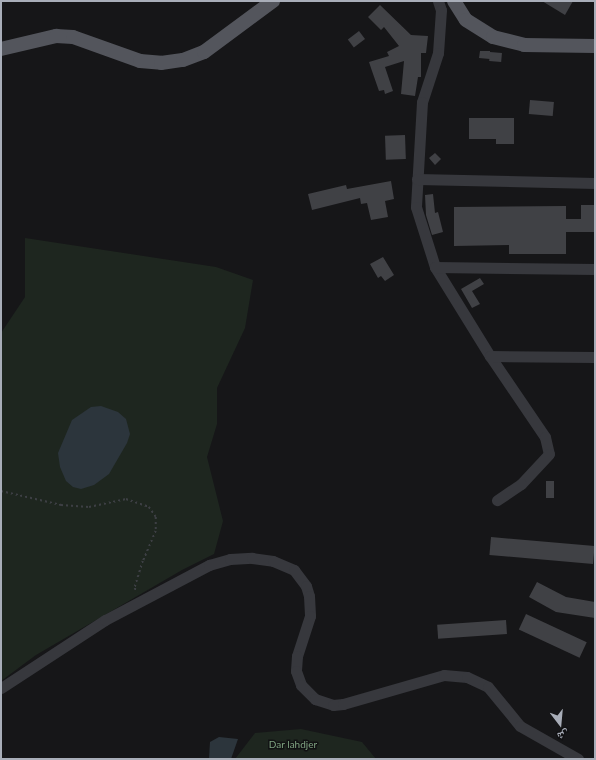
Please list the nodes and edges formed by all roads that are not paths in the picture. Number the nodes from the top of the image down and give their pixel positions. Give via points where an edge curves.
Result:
1 (273, 1) edge
2 (438, 1) edge
3 (454, 1) edge
4 (595, 46) edge
5 (1, 49) edge
6 (417, 179) junction
7 (595, 183) edge
8 (435, 267) junction
9 (595, 269) edge
10 (490, 356) junction
11 (595, 357) edge
12 (497, 500) dead end
13 (1, 688) edge
14 (578, 759) edge

1 - 5 main road via 204,52 183,60 162,63 140,61 73,37 56,36
2 - 6 street via 441,10 438,53 422,102
3 - 4 main road via 466,20 493,37 524,45
6 - 7 street
6 - 8 street via 416,208
8 - 9 street
8 - 10 street
10 - 11 street
10 - 12 street via 545,437 549,454 521,484
13 - 14 street via 105,620 209,565 230,559 252,558 273,561 294,570 301,577 309,596 310,616 296,671 301,685 315,699 333,705 343,704 444,675 467,677 488,688 520,726

